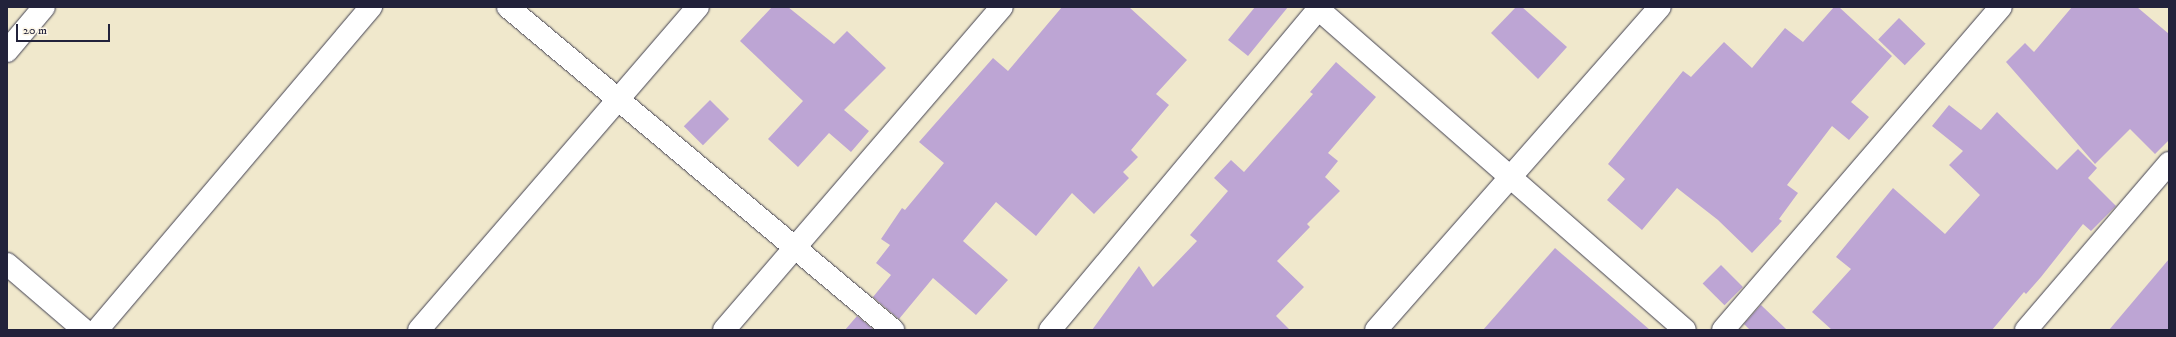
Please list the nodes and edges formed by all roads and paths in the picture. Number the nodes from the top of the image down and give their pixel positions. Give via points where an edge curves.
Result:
1 (44, 7) edge
2 (371, 7) edge
3 (508, 7) edge
4 (698, 7) edge
5 (1002, 7) edge
6 (1660, 7) edge
7 (2000, 7) edge
8 (1319, 8) edge
9 (7, 51) edge
10 (618, 100) junction
11 (2169, 164) edge
12 (1512, 178) junction
13 (794, 249) junction
14 (7, 264) edge
15 (84, 330) edge
16 (97, 330) edge
17 (420, 330) edge
18 (724, 330) edge
19 (893, 330) edge
20 (1050, 330) edge
21 (1376, 330) edge
22 (1684, 330) edge
23 (1723, 330) edge
24 (2026, 330) edge

1 - 9 street
2 - 16 street
3 - 10 street
4 - 10 street
5 - 13 street
6 - 12 street
7 - 23 street
8 - 12 street
8 - 20 street
10 - 13 street
10 - 17 street
11 - 24 street
12 - 21 street
12 - 22 street
13 - 18 street
13 - 19 street
14 - 15 street

